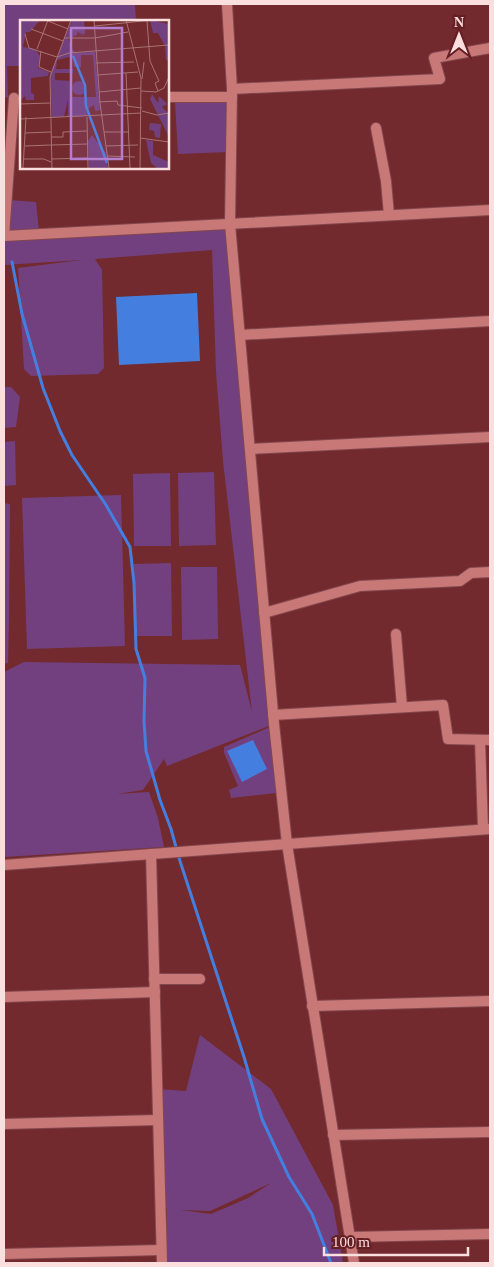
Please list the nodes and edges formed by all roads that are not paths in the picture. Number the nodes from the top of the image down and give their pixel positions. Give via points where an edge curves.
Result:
1 (227, 4) edge
2 (490, 48) edge
3 (232, 93) junction
4 (169, 97) edge
5 (13, 98) edge
6 (376, 128) dead end
7 (490, 210) edge
8 (389, 216) junction
9 (230, 224) junction
10 (490, 321) edge
11 (240, 335) junction
12 (490, 436) edge
13 (251, 448) junction
14 (490, 572) edge
15 (264, 613) junction
16 (396, 634) dead end
17 (402, 707) junction
18 (273, 715) junction
19 (485, 740) edge
20 (487, 829) edge
21 (287, 844) junction
22 (151, 854) junction
23 (4, 865) edge
24 (154, 979) junction
25 (200, 979) dead end
26 (155, 992) junction
27 (4, 997) edge
28 (490, 1001) edge
29 (312, 1006) junction
30 (158, 1120) junction
31 (4, 1124) edge
32 (490, 1132) edge
33 (333, 1135) junction
34 (490, 1234) edge
35 (350, 1237) junction
36 (162, 1250) junction
37 (4, 1254) edge
38 (162, 1263) edge
39 (354, 1263) edge

1 - 3 street
2 - 3 street via 434,58 440,79
3 - 4 street
3 - 9 street
5 - 9 street via 4,236
6 - 8 street
7 - 8 street
8 - 9 street
9 - 11 street
10 - 11 street
11 - 13 street
12 - 13 street
13 - 15 street
14 - 15 street via 471,573 460,581 360,586
15 - 18 street
16 - 17 street
17 - 18 street
17 - 19 street via 444,705 448,740
18 - 21 street
19 - 20 street
20 - 21 street
21 - 22 street
21 - 29 street
22 - 23 street
22 - 24 street
24 - 25 street
24 - 26 street
26 - 27 street
26 - 30 street
28 - 29 street
29 - 33 street
30 - 31 street
30 - 36 street
32 - 33 street
33 - 35 street
34 - 35 street
35 - 39 street
36 - 37 street
36 - 38 street

